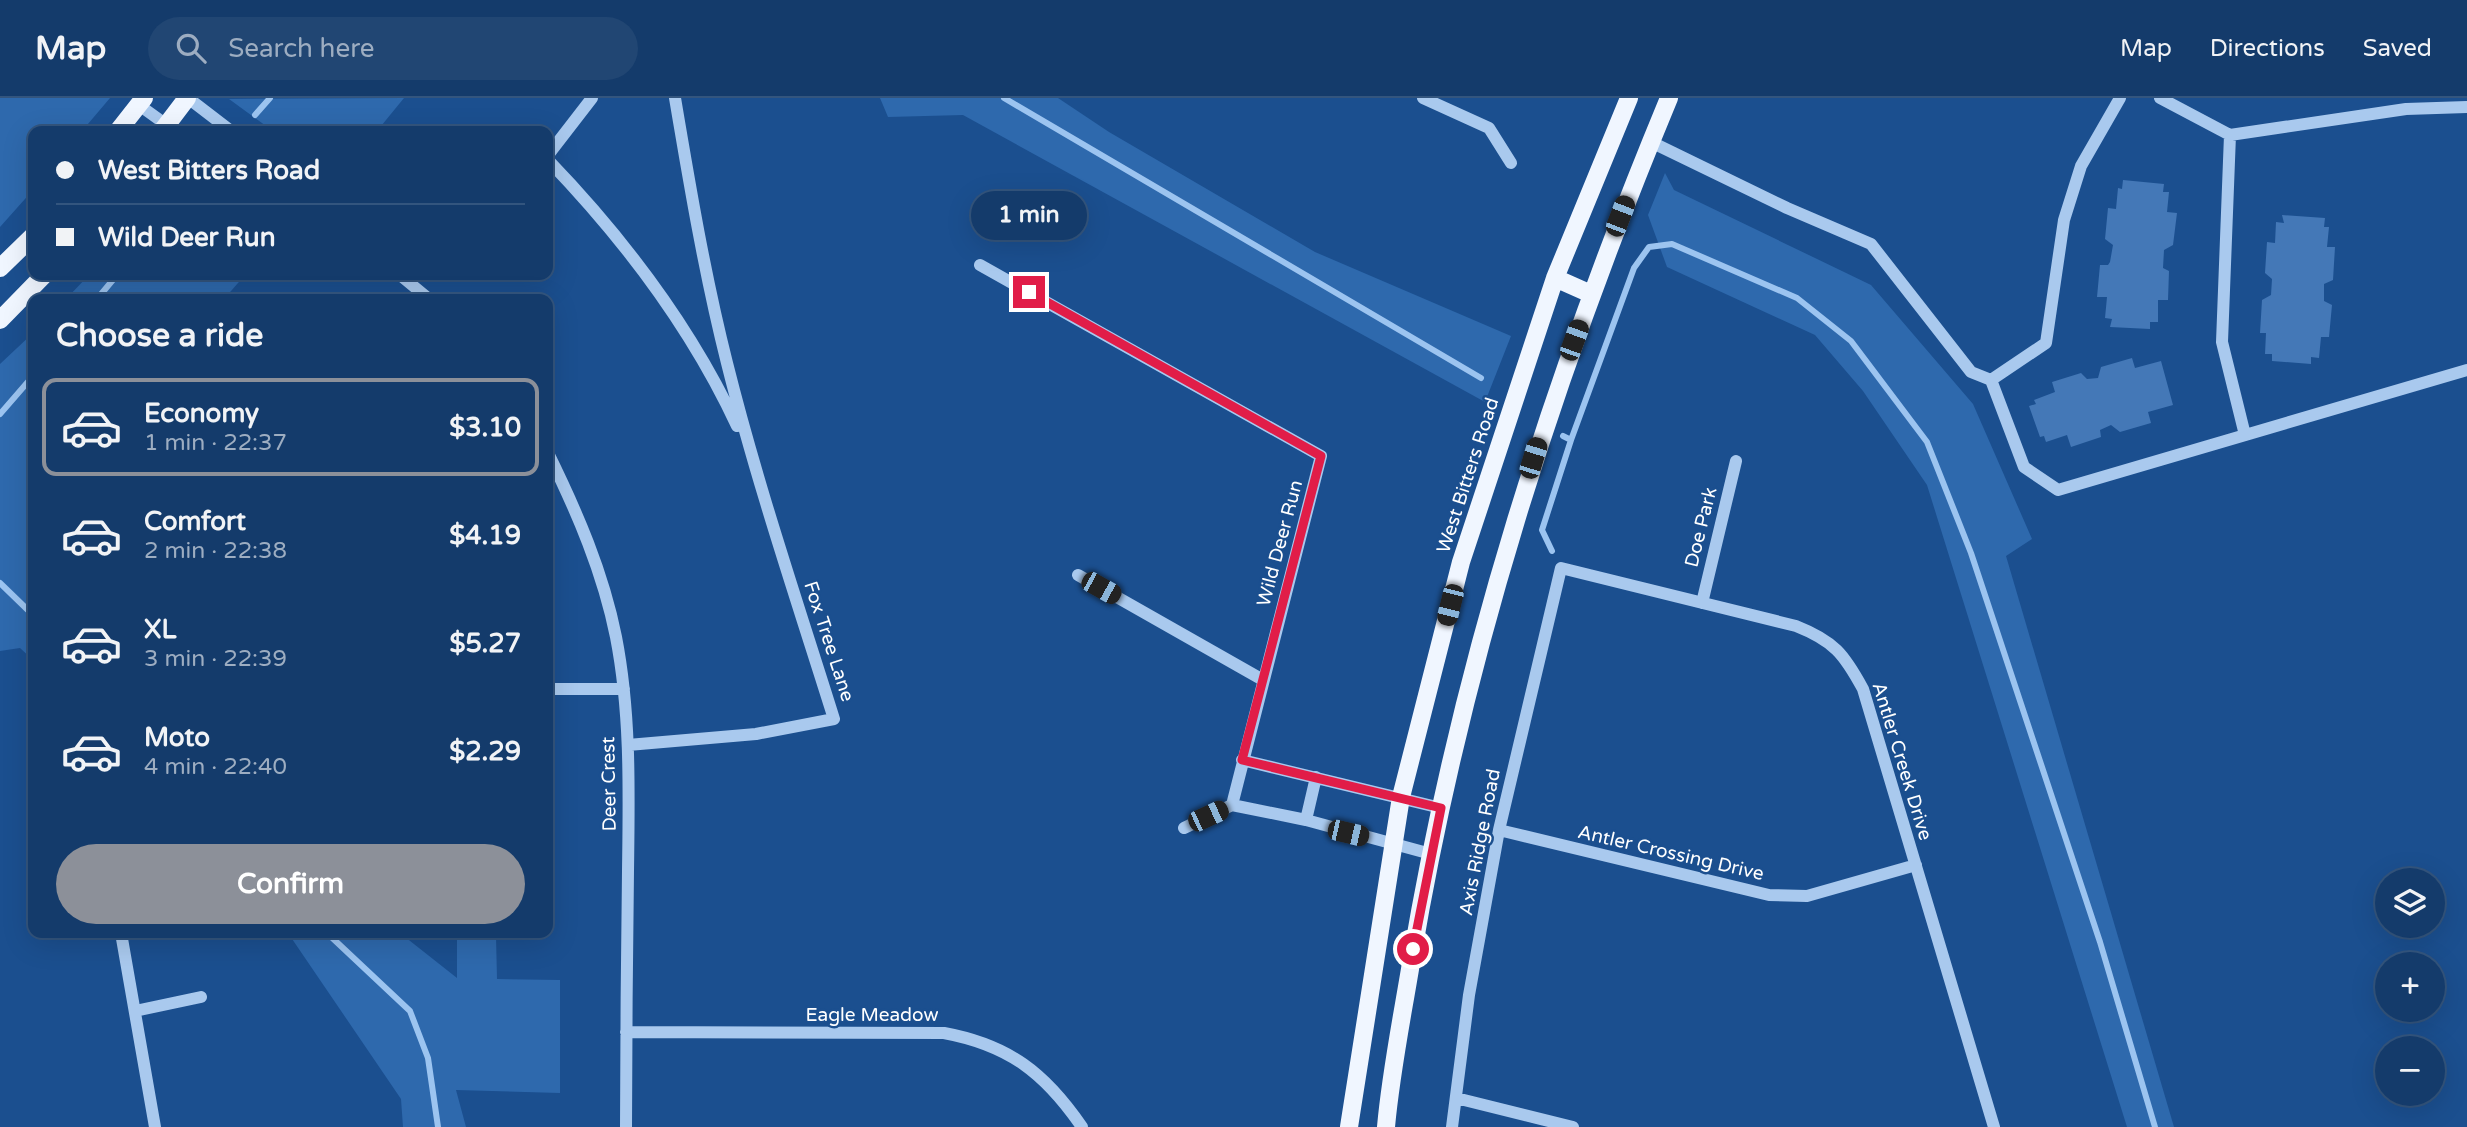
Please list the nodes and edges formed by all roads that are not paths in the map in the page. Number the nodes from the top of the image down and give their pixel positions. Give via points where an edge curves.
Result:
1 (187, 98) edge
2 (592, 98) edge
3 (675, 98) edge
4 (1423, 98) edge
5 (1629, 98) edge
6 (1669, 98) edge
7 (2120, 98) edge
8 (2160, 98) edge
9 (142, 102) edge
10 (2467, 107) edge
11 (122, 126) edge
12 (165, 126) edge
13 (170, 126) edge
14 (224, 126) edge
15 (2230, 135) junction
16 (1651, 142) junction
17 (553, 150) edge
18 (553, 162) edge
19 (1511, 163) dead end
20 (28, 241) edge
21 (980, 265) dead end
22 (0, 268) edge
23 (1555, 278) junction
24 (39, 280) edge
25 (406, 280) edge
26 (423, 294) edge
27 (1591, 294) junction
28 (0, 320) edge
29 (2467, 370) edge
30 (1991, 380) junction
31 (2245, 435) junction
32 (752, 456) junction
33 (1736, 461) dead end
34 (553, 463) edge
35 (1560, 568) joint
36 (1077, 575) dead end
37 (1702, 603) junction
38 (1263, 680) junction
39 (553, 689) edge
40 (624, 689) junction
41 (628, 745) junction
42 (1242, 760) junction
43 (1316, 777) junction
44 (1401, 797) junction
45 (1233, 805) junction
46 (1441, 808) junction
47 (1306, 820) junction
48 (1184, 828) dead end
49 (1499, 830) junction
50 (1394, 844) junction
51 (1431, 854) junction
52 (1916, 865) junction
53 (122, 938) edge
54 (201, 997) dead end
55 (135, 1011) junction
56 (626, 1032) junction
57 (1456, 1098) junction
58 (1989, 1126) edge
59 (155, 1127) edge
60 (626, 1127) edge
61 (1082, 1127) edge
62 (1349, 1127) edge
63 (1386, 1127) edge
64 (1452, 1127) edge
65 (1573, 1127) edge

1 - 13 main road
1 - 14 street
2 - 17 street, Fox Tree Lane
3 - 32 street, Fox Tree Lane via 704,262
4 - 19 street via 1489,128
5 - 23 main road, West Bitters Road
6 - 16 main road
7 - 30 street via 2081,166 2064,220 2046,343
8 - 15 street
9 - 11 main road
9 - 12 street
10 - 15 street via 2406,109
15 - 31 street via 2222,342
16 - 27 main road
16 - 30 street via 1871,244 1971,372
18 - 32 street, Fox Tree Lane via 606,220 659,290 705,363
20 - 22 main road
21 - 38 street, Wild Deer Run via 1321,456
23 - 27 main road
23 - 44 main road, West Bitters Road via 1461,562
24 - 28 main road
25 - 26 street
27 - 46 main road via 1541,432 1503,560
29 - 31 street
30 - 31 street via 2024,467 2058,490
32 - 41 street, Fox Tree Lane via 834,719 756,734
33 - 37 street, Doe Park
34 - 40 street, Deer Crest via 599,572
35 - 37 street, Antler Creek Drive
35 - 49 street, Axis Ridge Road
36 - 38 street
37 - 52 street, Antler Creek Drive via 1796,626 1822,637 1844,655 1863,689
38 - 42 street, Wild Deer Run
39 - 40 street
40 - 41 street, Deer Crest
41 - 56 street, Deer Crest
42 - 43 street
42 - 45 street, Wild Deer Run
43 - 44 street
43 - 47 street
44 - 46 street
44 - 50 main road, West Bitters Road
45 - 47 street
45 - 48 street
46 - 51 main road
47 - 50 street
49 - 52 street, Antler Crossing Drive via 1769,895 1807,896
49 - 57 street, Axis Ridge Road
50 - 51 street
50 - 62 main road, West Bitters Road
51 - 63 main road
52 - 58 street, Antler Creek Drive
53 - 55 street
54 - 55 street
55 - 59 street
56 - 60 street, Deer Crest
56 - 61 street, Eagle Meadow via 944,1032 999,1049 1032,1069 1060,1096
57 - 64 street, Axis Ridge Road
57 - 65 street

